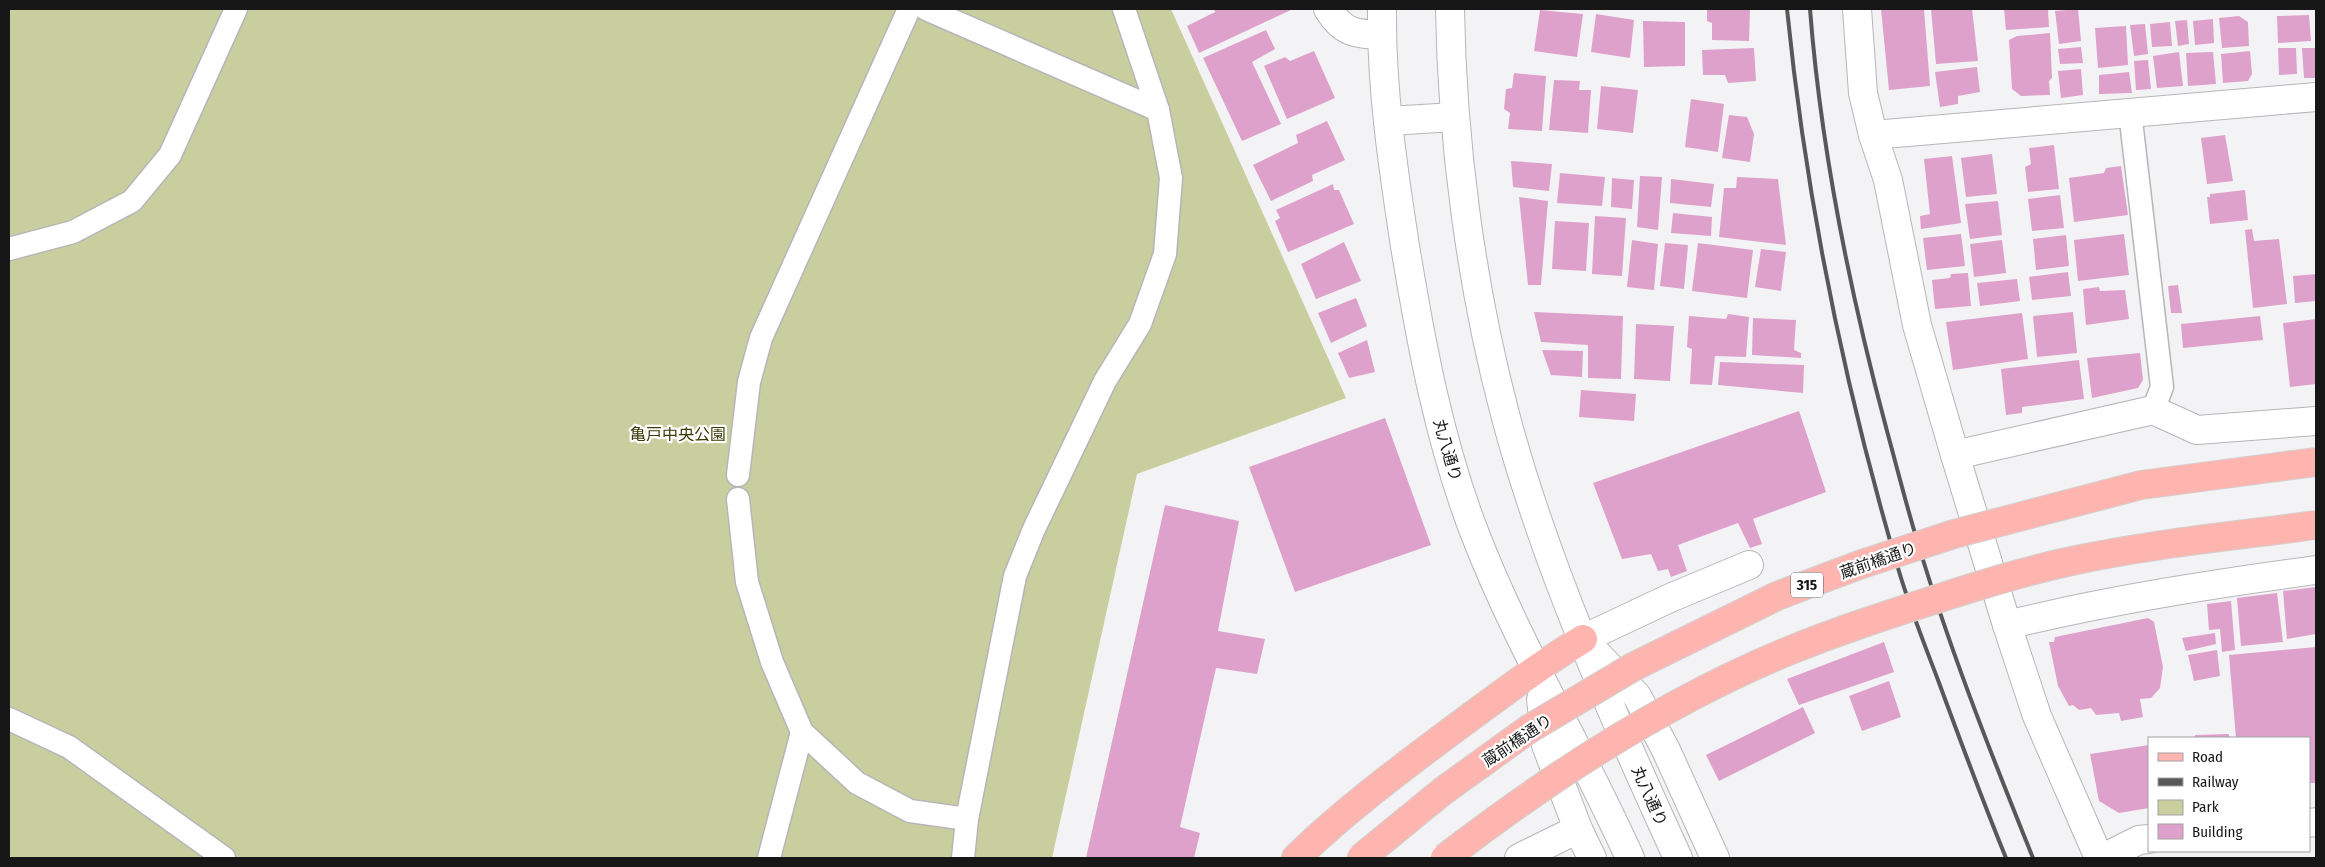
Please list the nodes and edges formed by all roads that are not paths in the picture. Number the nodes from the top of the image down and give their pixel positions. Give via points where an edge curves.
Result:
1 (236, 9) edge
2 (910, 9) edge
3 (926, 9) edge
4 (1124, 9) edge
5 (1328, 9) edge
6 (1450, 9) edge
7 (1857, 9) edge
8 (1382, 22) edge
9 (2316, 97) edge
10 (1158, 110) junction
11 (2130, 112) junction
12 (1455, 116) junction
13 (1388, 121) junction
14 (1873, 135) junction
15 (9, 249) edge
16 (2152, 410) junction
17 (2316, 421) edge
18 (1955, 455) junction
19 (2316, 462) edge
20 (738, 475) dead end
21 (738, 499) dead end
22 (2316, 525) edge
23 (1749, 565) dead end
24 (2316, 570) edge
25 (2007, 625) junction
26 (1583, 639) junction
27 (1537, 667) junction
28 (9, 719) edge
29 (802, 732) junction
30 (967, 819) junction
31 (1578, 829) junction
32 (2148, 839) edge
33 (224, 858) edge
34 (769, 858) edge
35 (963, 858) edge
36 (1296, 858) edge
37 (1361, 858) edge
38 (1445, 858) edge
39 (1519, 858) edge
40 (1592, 858) edge
41 (1630, 858) edge
42 (1678, 858) edge
43 (1715, 858) edge
44 (2101, 858) edge

1 - 15 lane via 170,155 132,201 73,232
2 - 20 lane via 761,338 749,382
3 - 10 lane
4 - 10 lane
5 - 8 street via 1336,21 1355,34
6 - 12 street, 丸八通り
7 - 14 street via 1863,93
8 - 13 street, 丸八通り
9 - 11 street
10 - 30 lane via 1171,178 1165,254 1140,324 1105,381 1015,576
11 - 14 street
11 - 16 lane via 2162,387
12 - 13 street
12 - 26 street, 丸八通り via 1464,204 1498,387 1526,487
13 - 27 street, 丸八通り via 1421,341 1450,459 1474,533
14 - 18 street via 1888,180 1917,326
16 - 17 street via 2197,430
16 - 18 street
18 - 25 street
19 - 37 main road, 蔵前橋通り / 315, bridge via 2141,485 1954,534 1777,596 1633,666 1529,729 1443,791
21 - 29 lane via 747,582 772,662
22 - 38 main road, bridge via 2132,549 2065,562 1876,618 1786,652 1665,711 1598,750 1511,807
23 - 26 street
24 - 25 street via 2210,584
25 - 44 street via 2037,716 2083,826
26 - 27 main road
26 - 42 street, 丸八通り
26 - 43 street via 1637,696 1666,750
27 - 31 street via 1546,745
27 - 36 main road via 1385,781
27 - 41 street, 丸八通り
28 - 33 lane via 68,747
29 - 30 lane via 857,783 910,811
29 - 34 lane
30 - 35 lane
31 - 39 street
31 - 40 street
32 - 44 street via 2139,840

